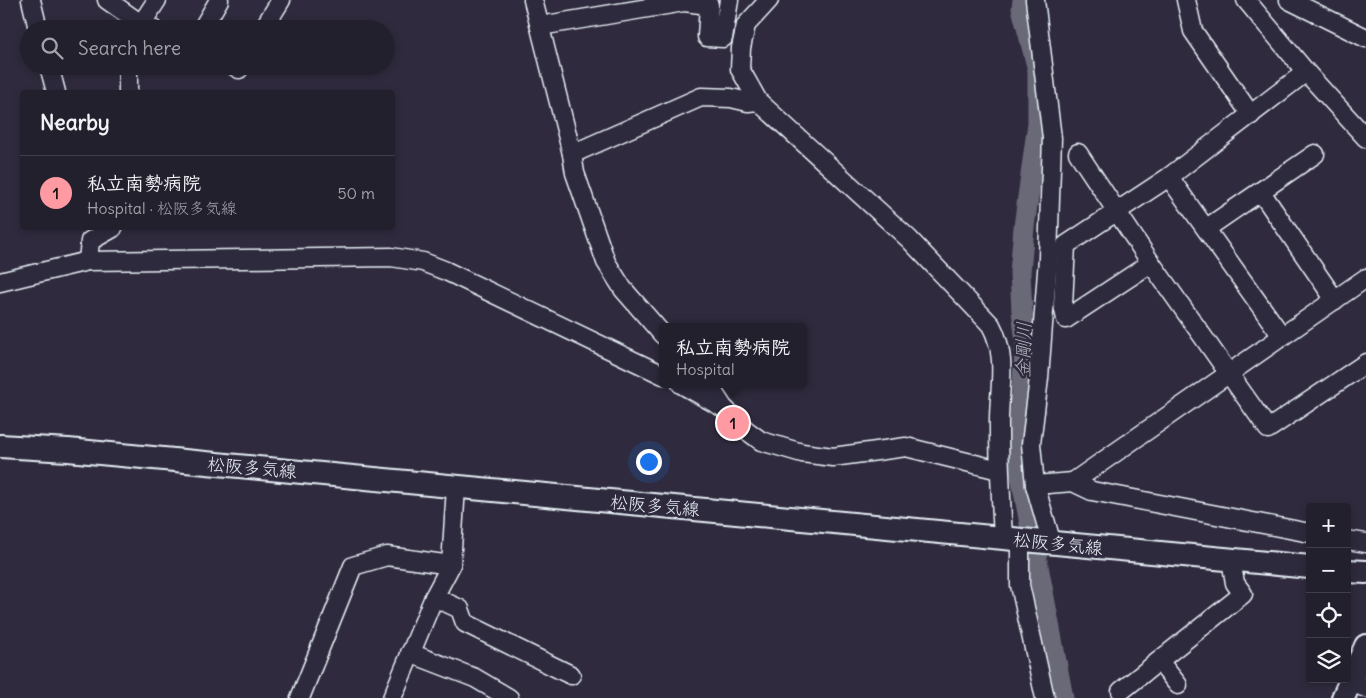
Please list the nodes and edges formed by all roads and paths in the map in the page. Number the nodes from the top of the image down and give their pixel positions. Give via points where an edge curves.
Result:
1 (31, 0) edge
2 (107, 0) edge
3 (158, 0) edge
4 (219, 0) edge
5 (281, 0) edge
6 (533, 0) edge
7 (729, 0) edge
8 (769, 0) edge
9 (1034, 0) edge
10 (1186, 0) edge
11 (1246, 0) edge
12 (1288, 0) edge
13 (36, 20) edge
14 (135, 20) edge
15 (148, 20) edge
16 (207, 20) edge
17 (269, 20) edge
18 (540, 26) junction
19 (1366, 38) edge
20 (1306, 72) junction
21 (51, 75) edge
22 (128, 75) edge
23 (55, 90) edge
24 (128, 90) edge
25 (758, 101) junction
26 (1250, 115) junction
27 (1366, 138) edge
28 (1078, 153) dead end
29 (572, 154) junction
30 (1315, 154) dead end
31 (1169, 177) junction
32 (1262, 192) junction
33 (1118, 210) junction
34 (1207, 228) junction
35 (105, 230) edge
36 (88, 234) edge
37 (88, 261) junction
38 (1151, 263) junction
39 (1366, 278) edge
40 (0, 282) edge
41 (1335, 300) junction
42 (659, 330) edge
43 (1281, 335) junction
44 (1366, 363) edge
45 (1228, 373) junction
46 (659, 374) edge
47 (688, 388) edge
48 (710, 388) edge
49 (723, 408) junction
50 (0, 446) edge
51 (999, 470) junction
52 (1073, 482) junction
53 (1035, 485) junction
54 (456, 488) junction
55 (1306, 532) edge
56 (1029, 541) junction
57 (1351, 541) edge
58 (1366, 544) edge
59 (1231, 560) junction
60 (451, 565) junction
61 (1306, 567) edge
62 (1351, 571) edge
63 (1366, 572) edge
64 (434, 597) junction
65 (1366, 646) edge
66 (410, 653) junction
67 (1159, 661) junction
68 (571, 675) dead end
69 (1178, 685) dead end
70 (1353, 690) edge
71 (1121, 691) dead end
72 (300, 698) edge
73 (392, 698) edge
74 (509, 698) edge
75 (1045, 698) edge

1 - 13 street
2 - 14 street
3 - 15 street
4 - 16 street
5 - 17 street
6 - 18 street
7 - 18 street via 723,38 707,37 709,6 684,2
8 - 25 street via 746,25 741,48 740,69
9 - 53 street via 1052,138 1046,286 1031,444
10 - 26 street via 1193,31
11 - 20 street
12 - 19 street
18 - 29 street
20 - 26 street
20 - 27 street
21 - 23 street
22 - 24 street
25 - 29 street via 701,98
25 - 51 street via 909,239 991,325 999,340 1002,356
26 - 31 street
28 - 33 street
29 - 42 street via 574,174 606,262 623,289
30 - 32 street
31 - 33 street
31 - 34 street
32 - 34 street
32 - 41 street
33 - 38 street
33 - 38 street via 1066,246 1063,305 1066,319
34 - 43 street
35 - 36 street
36 - 37 street
37 - 40 street
37 - 46 street via 391,257 423,262
38 - 45 street
39 - 41 street
41 - 43 street
43 - 45 street
44 - 45 street via 1268,430
45 - 52 street
47 - 49 street
48 - 49 street
49 - 51 street via 761,441 802,453 833,456 906,447
50 - 54 main road, 松阪多気線
51 - 56 street
52 - 53 street
52 - 55 street via 1092,491
53 - 56 street
54 - 56 main road, 松阪多気線
54 - 60 street
56 - 59 main road, 松阪多気線
56 - 75 street via 1020,585
57 - 58 street
59 - 61 main road, 松阪多気線
59 - 67 street via 1235,583 1243,594
60 - 64 street
60 - 72 street via 386,556 353,566
62 - 63 main road
64 - 66 street
64 - 68 street via 460,609 465,623
65 - 70 main road
66 - 73 street
66 - 74 street via 475,678
67 - 69 street
67 - 71 street

